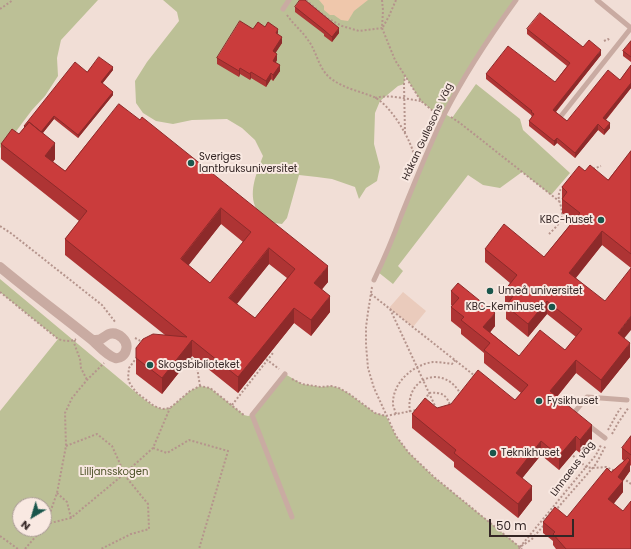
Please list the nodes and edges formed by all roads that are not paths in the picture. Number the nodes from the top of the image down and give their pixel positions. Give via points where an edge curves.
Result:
1 (289, 0) edge
2 (516, 0) edge
3 (597, 0) edge
4 (283, 9) road end
5 (631, 28) edge
6 (561, 116) edge
7 (0, 267) edge
8 (374, 280) road end
9 (93, 340) junction
10 (284, 374) road end
11 (629, 402) edge
12 (580, 419) edge
13 (586, 424) edge
14 (608, 437) road end
15 (292, 517) dead end

1 - 4 lane
2 - 8 lane, Håkan Gullesons Väg via 461,82 417,176
3 - 5 lane
5 - 6 lane
7 - 9 street
9 - 9 street via 114,358 123,356 127,348 125,340 116,334
10 - 15 lane via 252,415
11 - 12 lane via 587,396 573,414
13 - 14 lane

